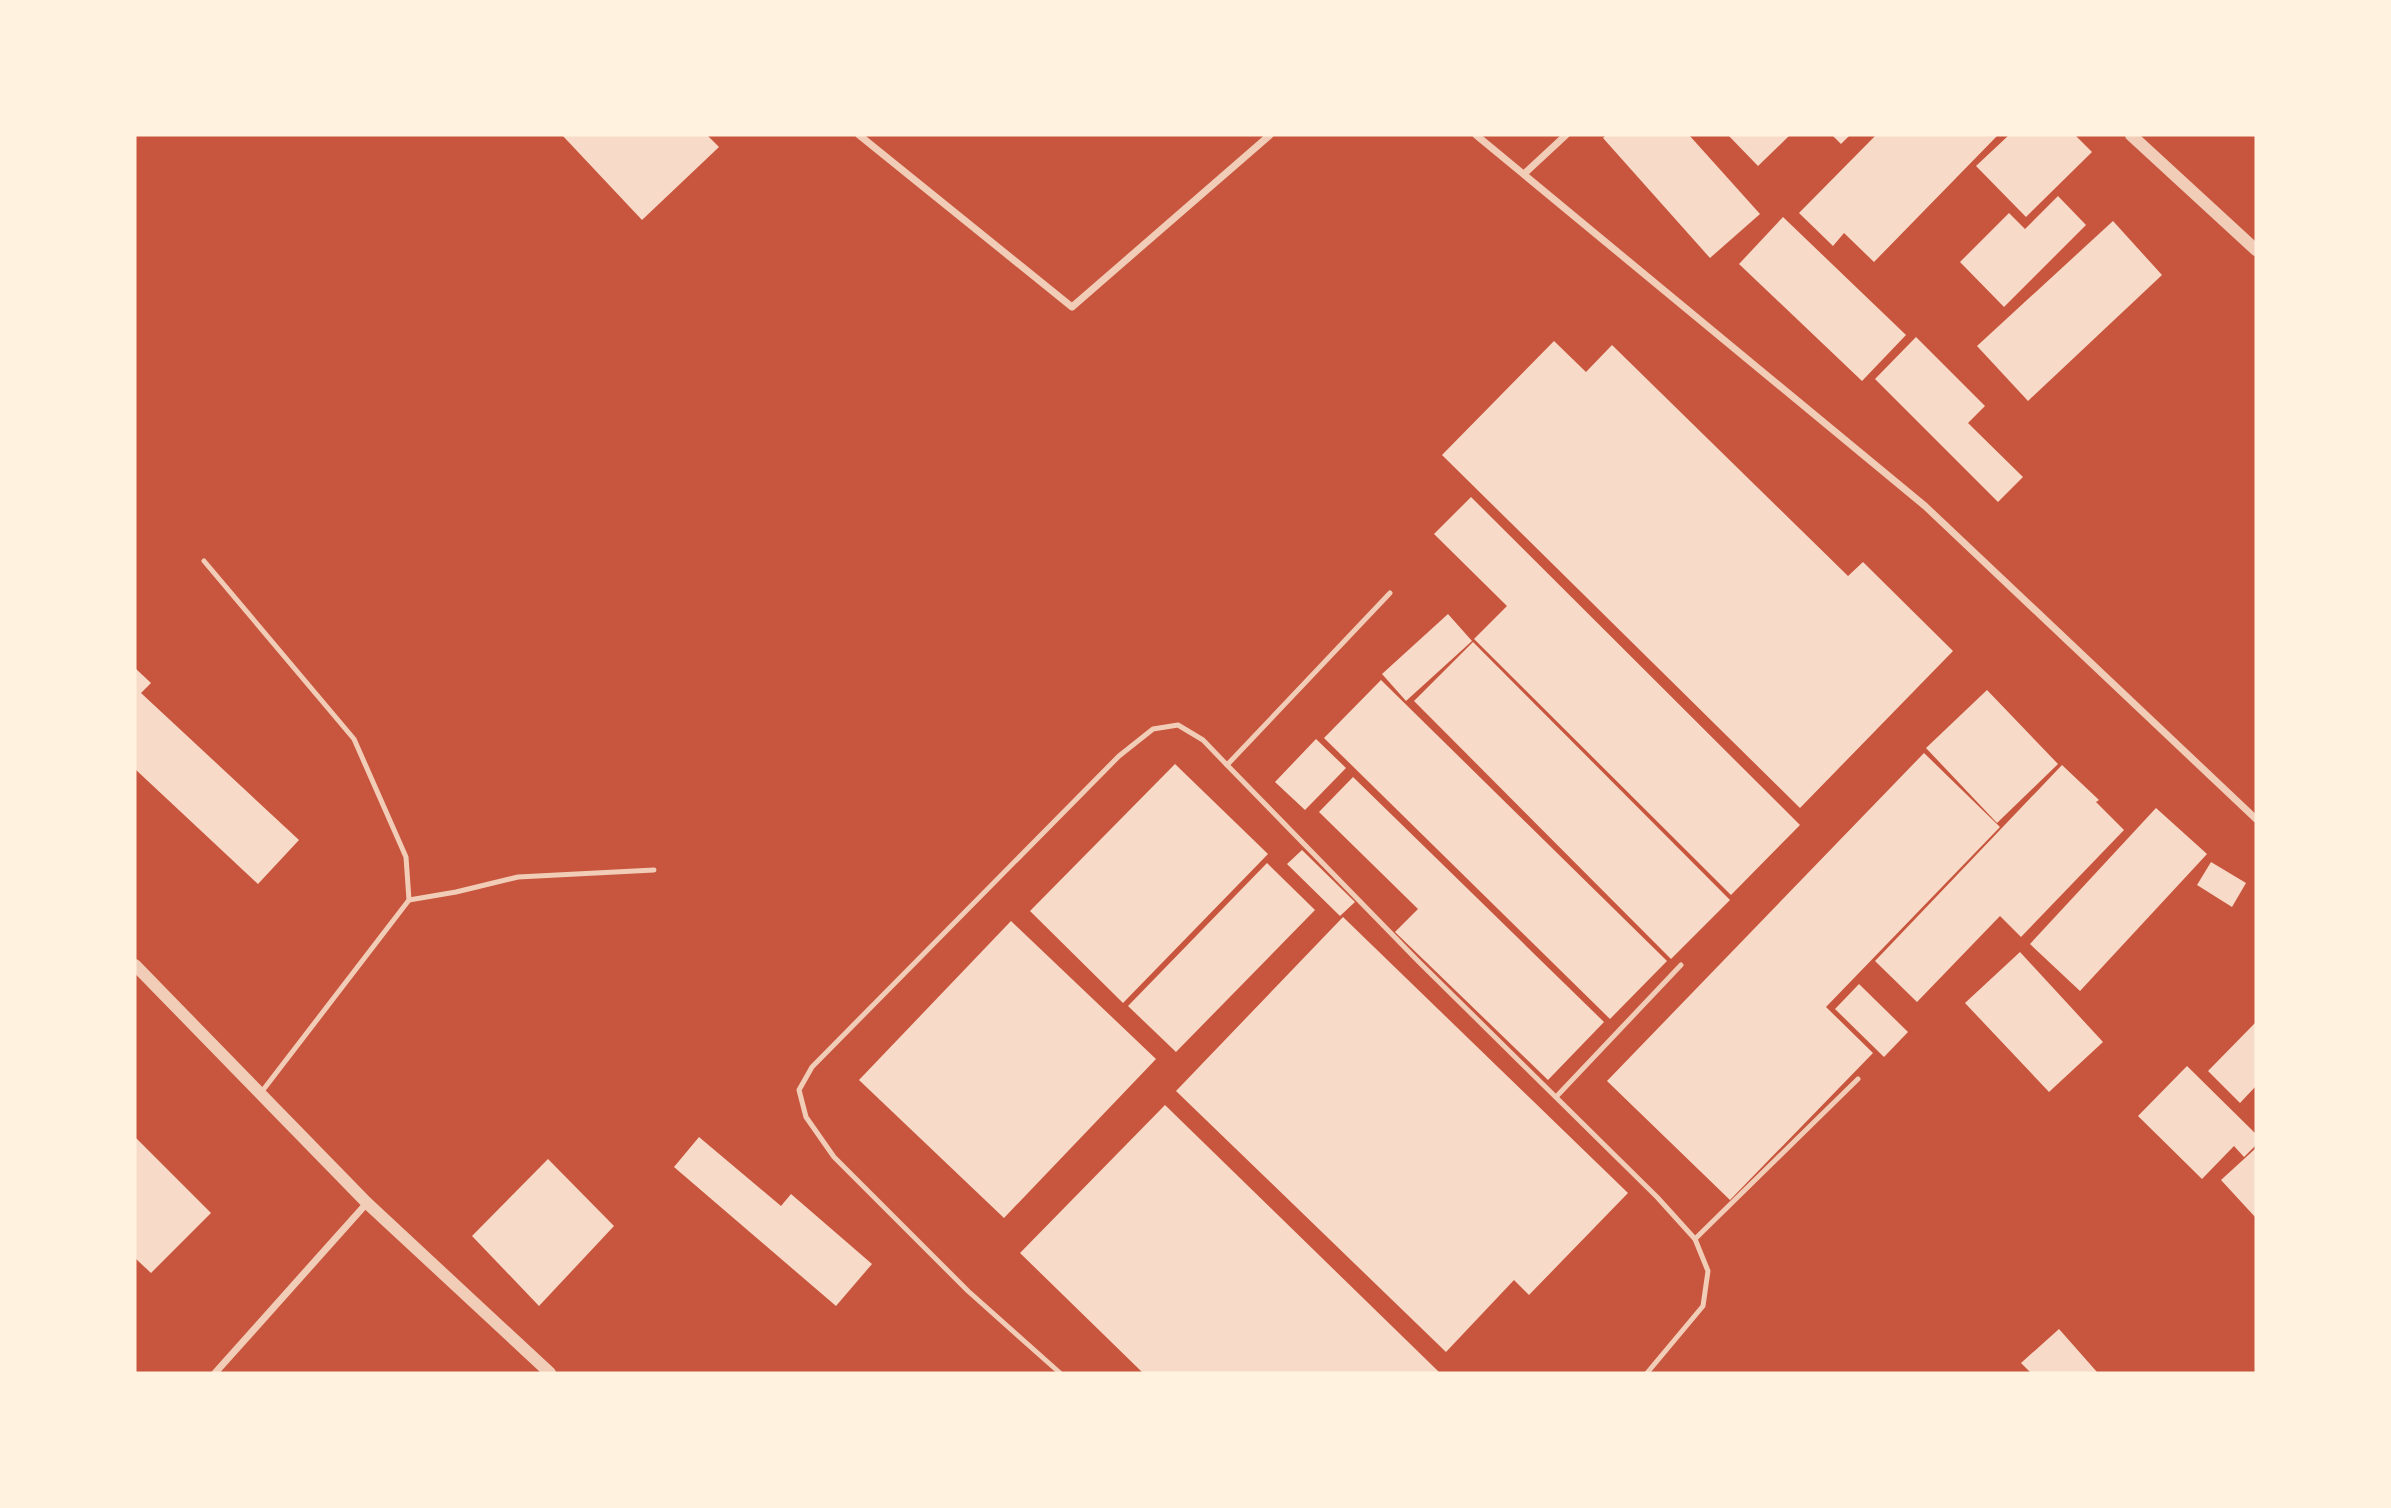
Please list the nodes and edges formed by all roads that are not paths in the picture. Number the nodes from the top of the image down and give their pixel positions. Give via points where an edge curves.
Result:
1 (859, 135) edge
2 (1270, 135) edge
3 (1476, 135) edge
4 (1566, 135) edge
5 (2131, 135) edge
6 (1524, 174) junction
7 (2256, 250) edge
8 (204, 561) dead end
9 (1390, 593) dead end
10 (1227, 765) junction
11 (2256, 819) edge
12 (654, 870) dead end
13 (409, 900) junction
14 (135, 965) edge
15 (1681, 965) dead end
16 (1858, 1079) dead end
17 (260, 1094) junction
18 (1556, 1097) junction
19 (367, 1203) junction
20 (1695, 1239) junction
21 (215, 1373) edge
22 (550, 1373) edge
23 (1060, 1373) edge
24 (1647, 1373) edge

1 - 2 street via 1072,307
3 - 6 street
4 - 6 street
5 - 7 street
6 - 11 street via 1925,506
8 - 13 lane via 354,739 405,857
9 - 10 lane
10 - 18 lane
10 - 23 lane via 1203,740 1178,725 1153,729 1119,756 821,1057 799,1090 806,1117 834,1157 968,1291
12 - 13 lane via 518,877
13 - 17 lane
14 - 17 street
15 - 18 lane
16 - 20 lane
17 - 19 street
18 - 20 lane
19 - 21 street
19 - 22 street
20 - 24 lane via 1708,1271 1703,1306

